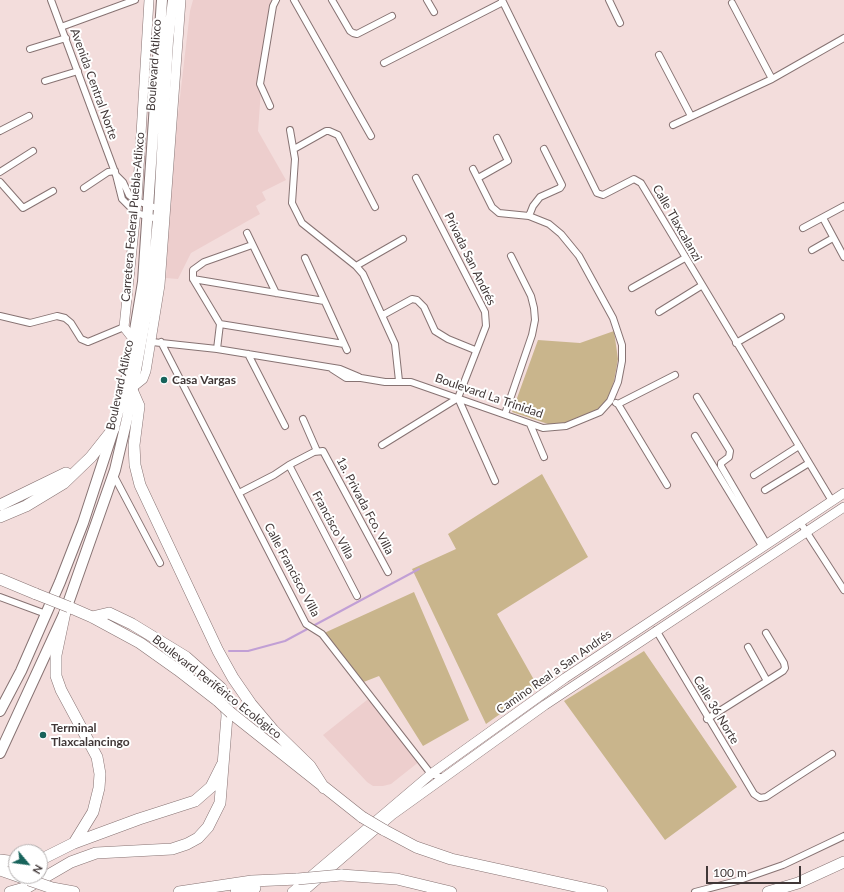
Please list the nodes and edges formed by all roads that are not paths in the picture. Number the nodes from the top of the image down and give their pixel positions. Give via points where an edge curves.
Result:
1 (52, 0) edge
2 (135, 0) edge
3 (149, 0) edge
4 (162, 0) edge
5 (173, 0) edge
6 (181, 0) edge
7 (276, 0) edge
8 (294, 0) edge
9 (332, 0) edge
10 (428, 0) edge
11 (609, 0) edge
12 (502, 1) edge
13 (732, 2) dead end
14 (434, 12) dead end
15 (392, 16) dead end
16 (620, 23) dead end
17 (62, 27) junction
18 (66, 38) junction
19 (844, 38) edge
20 (30, 49) dead end
21 (658, 55) dead end
22 (384, 63) dead end
23 (78, 71) junction
24 (772, 79) junction
25 (45, 82) dead end
26 (270, 106) dead end
27 (29, 116) dead end
28 (692, 116) junction
29 (674, 125) dead end
30 (0, 130) edge
31 (290, 130) dead end
32 (371, 136) dead end
33 (496, 138) dead end
34 (294, 149) junction
35 (544, 149) dead end
36 (33, 151) dead end
37 (474, 169) dead end
38 (0, 172) edge
39 (116, 173) junction
40 (416, 178) dead end
41 (478, 178) junction
42 (0, 182) edge
43 (84, 188) dead end
44 (53, 191) dead end
45 (137, 201) junction
46 (148, 206) junction
47 (844, 206) edge
48 (375, 207) dead end
49 (162, 210) junction
50 (136, 213) junction
51 (147, 216) junction
52 (529, 216) junction
53 (823, 218) junction
54 (161, 220) junction
55 (804, 228) dead end
56 (248, 233) dead end
57 (833, 238) junction
58 (403, 239) dead end
59 (252, 245) junction
60 (812, 250) dead end
61 (511, 256) dead end
62 (844, 257) edge
63 (305, 258) dead end
64 (685, 258) junction
65 (356, 266) junction
66 (193, 279) junction
67 (701, 286) junction
68 (632, 288) dead end
69 (276, 293) junction
70 (324, 301) junction
71 (660, 312) dead end
72 (383, 315) junction
73 (0, 316) edge
74 (781, 317) dead end
75 (220, 324) junction
76 (124, 327) junction
77 (147, 341) junction
78 (736, 343) junction
79 (217, 349) junction
80 (476, 350) junction
81 (248, 354) junction
82 (675, 375) dead end
83 (398, 381) junction
84 (133, 389) junction
85 (697, 397) dead end
86 (458, 398) junction
87 (610, 401) junction
88 (618, 404) junction
89 (505, 414) junction
90 (303, 419) dead end
91 (530, 424) junction
92 (114, 426) junction
93 (285, 426) dead end
94 (695, 436) dead end
95 (382, 445) dead end
96 (799, 446) junction
97 (320, 451) junction
98 (544, 457) dead end
99 (809, 463) junction
100 (289, 465) junction
101 (113, 474) junction
102 (754, 475) dead end
103 (495, 481) dead end
104 (666, 485) dead end
105 (765, 490) dead end
106 (239, 493) junction
107 (844, 493) edge
108 (832, 501) junction
109 (0, 505) edge
110 (844, 507) edge
111 (0, 517) edge
112 (800, 522) junction
113 (806, 532) junction
114 (764, 545) junction
115 (160, 563) dead end
116 (725, 571) junction
117 (388, 572) dead end
118 (0, 579) edge
119 (732, 581) junction
120 (844, 590) edge
121 (357, 596) dead end
122 (0, 597) edge
123 (65, 612) junction
124 (46, 614) junction
125 (92, 617) junction
126 (656, 630) junction
127 (766, 633) dead end
128 (748, 647) dead end
129 (20, 671) junction
130 (35, 679) junction
131 (767, 681) junction
132 (0, 711) edge
133 (513, 714) junction
134 (707, 719) junction
135 (521, 722) junction
136 (0, 753) edge
137 (832, 754) dead end
138 (223, 763) junction
139 (431, 774) junction
140 (443, 778) junction
141 (324, 788) junction
142 (844, 836) edge
143 (74, 843) junction
144 (48, 856) edge
145 (844, 862) edge
146 (0, 870) edge
147 (292, 879) junction
148 (0, 890) edge
149 (10, 892) edge
150 (74, 892) edge
151 (179, 892) edge
152 (236, 892) edge
153 (292, 892) edge
154 (303, 892) edge
155 (452, 892) edge
156 (602, 892) edge
157 (696, 892) edge
158 (768, 892) edge

1 - 17 street, Avenida Central Norte
2 - 17 street
3 - 45 main road
4 - 46 main road, Carretera Federal Puebla-Atlixco
5 - 49 main road, Boulevard Atlixco via 168,41
6 - 49 main road
7 - 26 street via 260,84
8 - 32 street
9 - 15 street via 350,31 357,34
10 - 14 street
11 - 16 street
12 - 22 street
12 - 64 street, Calle Tlaxcalanzi via 597,193 604,195 634,179 638,180
13 - 24 street
17 - 18 street, Avenida Central Norte
18 - 20 street
18 - 23 street, Avenida Central Norte
19 - 24 street
21 - 28 street
23 - 25 street
23 - 39 street, Avenida Central Norte
24 - 28 street
27 - 30 street
28 - 29 street
31 - 34 street
33 - 41 street via 508,161
34 - 48 street via 326,131 338,135
34 - 65 street via 292,203 308,229
35 - 52 street via 562,185 540,197
36 - 38 street
37 - 41 street, Boulevard La Trinidad
39 - 43 street via 108,172
39 - 45 street, Avenida Central Norte via 129,195
39 - 50 street, Avenida Central Norte via 122,199
40 - 80 street, Privada San Andrés via 485,312 486,326
41 - 52 street, Boulevard La Trinidad via 492,207 499,213
42 - 44 street via 23,208
45 - 46 street, Avenida Central Norte
45 - 50 main road
46 - 49 street, Avenida Central Norte
46 - 51 main road, Carretera Federal Puebla-Atlixco
47 - 53 street
49 - 54 main road, Boulevard Atlixco
50 - 51 street
50 - 76 main road
51 - 54 street
51 - 77 main road, Carretera Federal Puebla-Atlixco via 143,282
52 - 87 street, Boulevard La Trinidad via 549,224 561,234 579,256 613,318 622,345 622,361 618,382
53 - 55 street
53 - 57 street
54 - 77 main road, Boulevard Atlixco
56 - 59 street
57 - 60 street
57 - 62 street
58 - 65 street
59 - 66 street via 204,262 193,270
59 - 69 street
61 - 89 street via 530,296 535,320
63 - 70 street
64 - 67 street, Calle Tlaxcalanzi
64 - 68 street
65 - 72 street via 363,274
66 - 69 street
66 - 75 street
67 - 71 street
67 - 78 street, Calle Tlaxcalanzi
69 - 70 street
70 - 75 street via 346,347
72 - 80 street via 412,299 417,300 424,307 435,331
72 - 83 street via 395,344
73 - 76 street via 30,323 57,316 65,318 81,339 88,342
74 - 78 street
75 - 79 street
76 - 77 main road
77 - 79 street, Boulevard La Trinidad
77 - 84 main road, Boulevard Atlixco
77 - 92 main road, Boulevard Atlixco
77 - 106 street, Calle Francisco Villa
78 - 96 street, Calle Tlaxcalanzi
79 - 81 street, Boulevard La Trinidad
80 - 86 street, Privada San Andrés
81 - 83 street, Boulevard La Trinidad via 343,370 361,378 385,382
81 - 93 street
82 - 88 street
83 - 86 street, Boulevard La Trinidad via 411,382
84 - 101 main road, Boulevard Atlixco
84 - 141 highway via 139,406 134,445 140,485 218,651 251,704 310,766
85 - 114 street via 730,451 729,457 721,462 721,466
86 - 89 street, Boulevard La Trinidad
86 - 95 street
86 - 103 street
87 - 88 street
87 - 91 street, Boulevard La Trinidad via 600,412 566,426 543,428
88 - 104 street
89 - 91 street, Boulevard La Trinidad
90 - 97 street, 1a. Privada Fco. Villa
91 - 98 street
92 - 109 highway via 69,471
92 - 111 highway via 91,457 64,483 26,506
92 - 124 main road, Boulevard Atlixco via 83,523
94 - 114 street
96 - 99 street, Calle Tlaxcalanzi
96 - 102 street
97 - 100 street
97 - 117 street, 1a. Privada Fco. Villa
99 - 105 street
99 - 108 street, Calle Tlaxcalanzi
100 - 106 street
100 - 121 street, Francisco Villa
101 - 115 street
101 - 123 main road, Boulevard Atlixco
106 - 139 street, Calle Francisco Villa via 306,624 322,634
107 - 108 main road, Camino Real a San Andrés
108 - 112 main road, Camino Real a San Andrés
110 - 113 main road, Camino Real a San Andrés
112 - 113 street
112 - 114 main road, Camino Real a San Andrés
113 - 119 main road, Camino Real a San Andrés
113 - 120 street
114 - 116 main road, Camino Real a San Andrés
116 - 119 main road
116 - 133 main road, Camino Real a San Andrés
118 - 125 highway, Boulevard Periférico Ecológico, bridge
119 - 126 main road, Camino Real a San Andrés
122 - 124 street
123 - 130 main road, Boulevard Atlixco
123 - 143 highway via 56,655 56,676 60,690 94,750 100,774 93,812
124 - 129 main road, Boulevard Atlixco
125 - 138 highway via 105,613 122,618 186,657 216,683 226,703
125 - 141 highway, Boulevard Periférico Ecológico, bridge via 140,643
126 - 134 street, Calle 36 Norte
126 - 135 main road, Camino Real a San Andrés
127 - 131 street via 785,668
128 - 131 street
129 - 130 main road
129 - 132 main road, Boulevard Atlixco
130 - 136 main road, Boulevard Atlixco
131 - 134 street
133 - 135 main road
133 - 139 main road, Camino Real a San Andrés
134 - 137 street, Calle 36 Norte via 754,794 760,798 766,797
135 - 140 main road, Camino Real a San Andrés
138 - 143 highway via 211,787 195,802
138 - 149 highway via 222,792 218,811 203,832 187,844 172,849 96,853 71,862 28,887
139 - 140 street
139 - 153 main road, Camino Real a San Andrés
140 - 154 main road, Camino Real a San Andrés via 392,815
141 - 156 highway, Boulevard Periférico Ecológico, bridge via 362,817 416,847 450,859
142 - 157 street via 783,865
143 - 144 highway
145 - 158 highway via 798,883
146 - 150 highway, bridge via 52,888
147 - 151 highway
147 - 152 highway
147 - 155 highway, bridge via 341,876 397,879
148 - 149 highway

